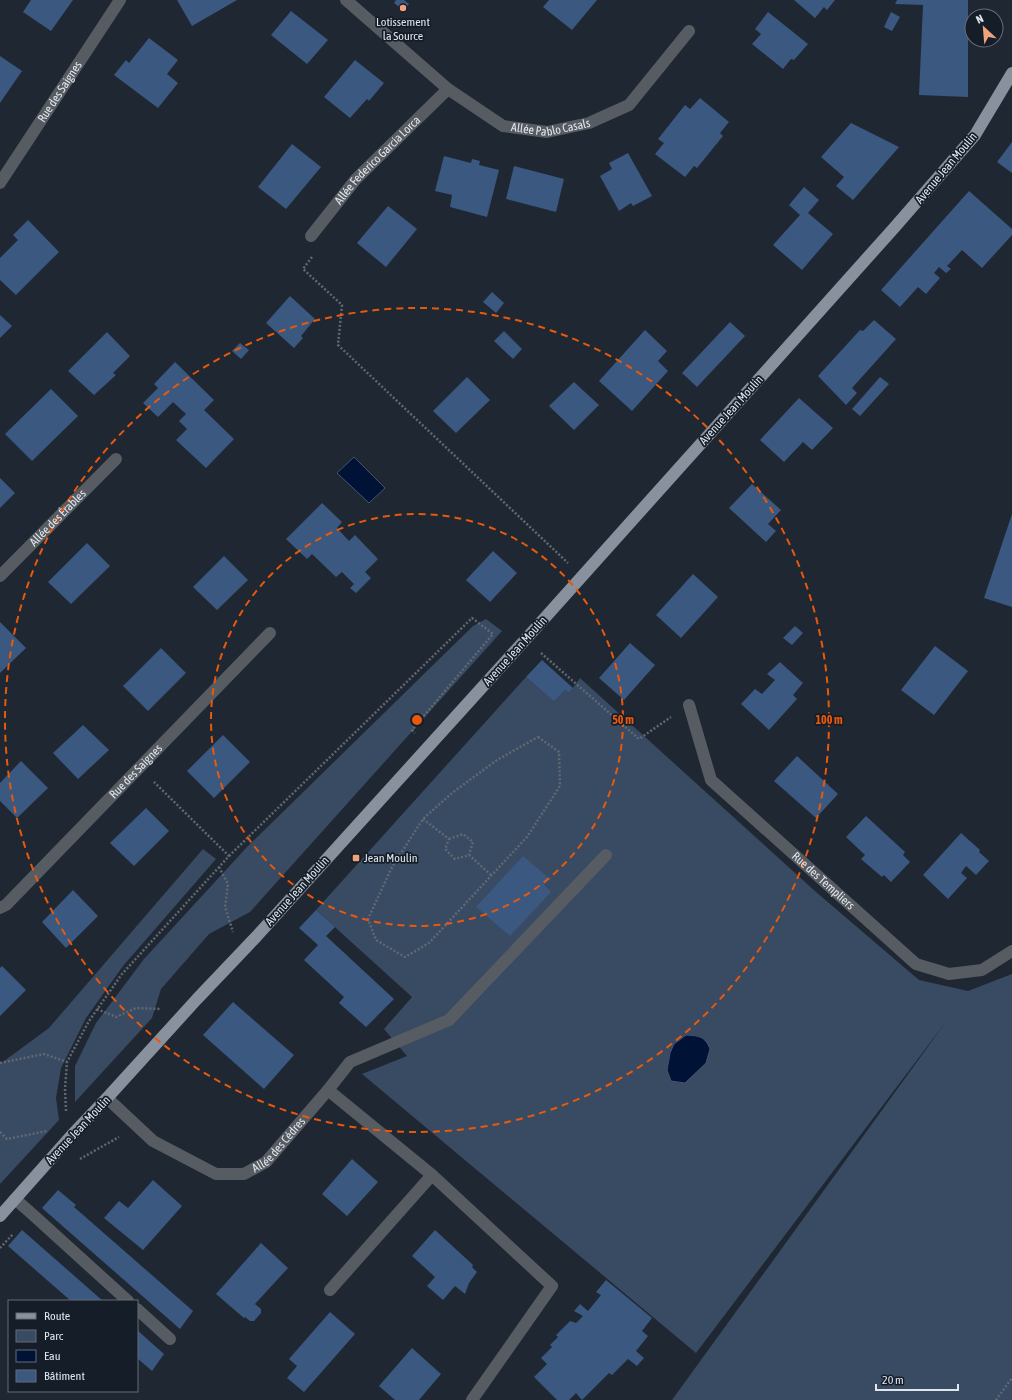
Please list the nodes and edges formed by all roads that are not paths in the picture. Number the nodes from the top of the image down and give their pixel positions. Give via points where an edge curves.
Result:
1 (120, 0) edge
2 (346, 0) edge
3 (689, 31) dead end
4 (1012, 73) edge
5 (448, 89) junction
6 (0, 183) edge
7 (311, 236) road end
8 (116, 459) dead end
9 (0, 576) edge
10 (270, 633) dead end
11 (689, 705) road end
12 (606, 855) dead end
13 (0, 908) edge
14 (1012, 951) edge
15 (328, 1090) junction
16 (107, 1098) junction
17 (432, 1175) junction
18 (15, 1199) junction
19 (0, 1216) edge
20 (330, 1290) dead end
21 (127, 1300) edge
22 (138, 1310) edge
23 (170, 1339) dead end
24 (472, 1400) edge

1 - 6 street, Rue des Saignes
2 - 5 street, Allée Pablo Casals
3 - 5 street, Allée Pablo Casals via 629,104 589,123 547,132 503,126
4 - 16 main road, Avenue Jean Moulin via 975,135 894,228 525,640
5 - 7 street, Allée Federico Garcia Lorca via 356,180
8 - 9 street, Allée des Érables
10 - 13 street, Rue des Saignes via 6,905
11 - 14 street, Rue des Templiers via 711,780 916,964 949,974 982,970
12 - 15 street, Allée des Cédres via 449,1020 350,1062
15 - 16 street, Allée des Cédres via 266,1162 244,1174 216,1174 153,1141
15 - 17 street
16 - 18 main road, Avenue Jean Moulin via 69,1132
17 - 20 street
17 - 24 street via 552,1286
18 - 19 main road, Avenue Jean Moulin
18 - 21 street
22 - 23 street

